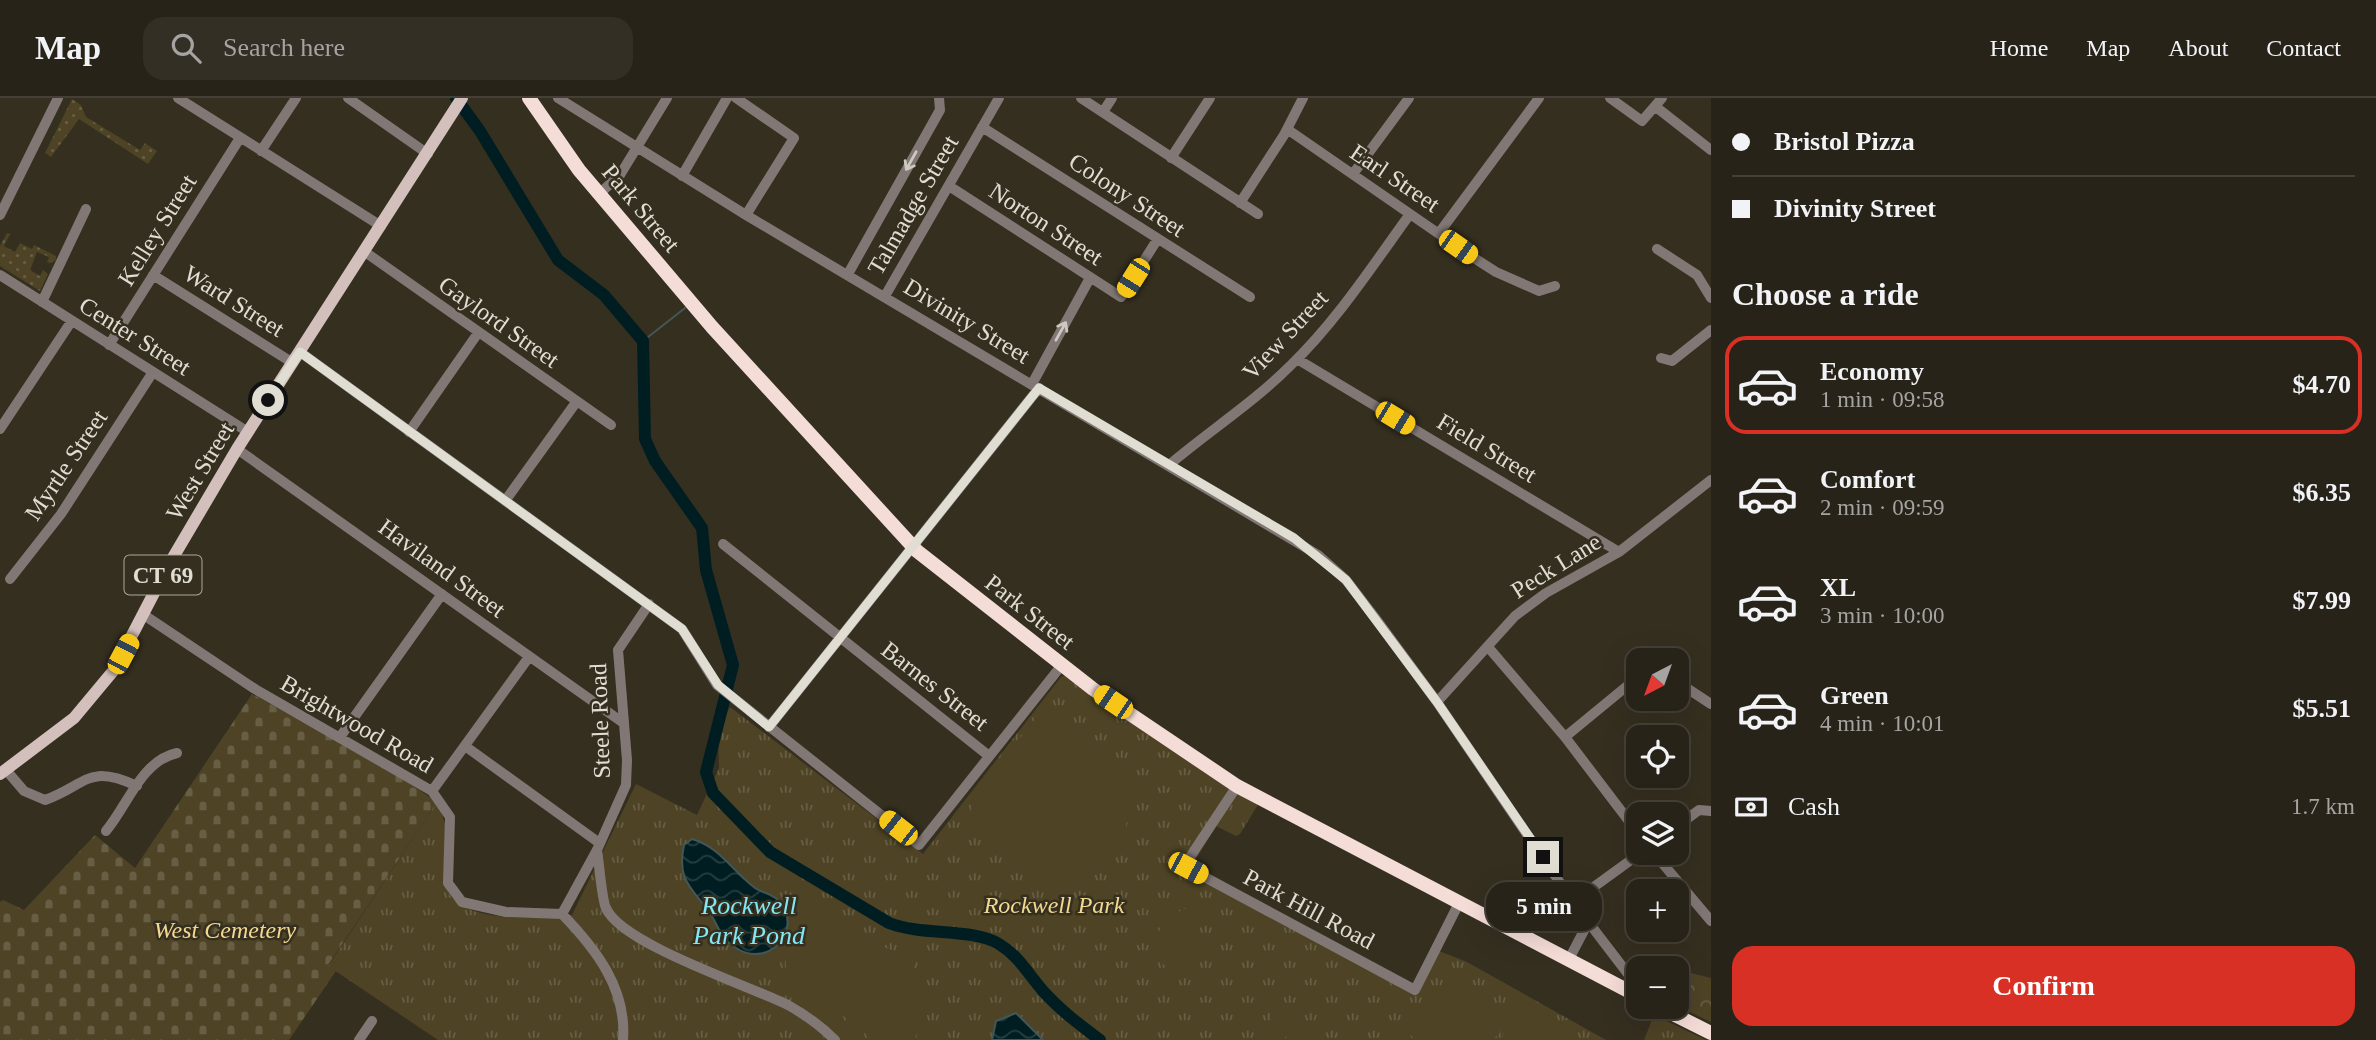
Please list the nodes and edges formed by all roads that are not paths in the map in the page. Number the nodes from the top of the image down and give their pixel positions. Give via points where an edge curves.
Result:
1 (58, 98) edge
2 (178, 98) edge
3 (296, 98) edge
4 (348, 98) edge
5 (462, 98) edge
6 (529, 98) edge
7 (667, 98) edge
8 (727, 98) edge
9 (736, 98) edge
10 (999, 98) edge
11 (1081, 98) edge
12 (1112, 98) edge
13 (1210, 98) edge
14 (1303, 98) edge
15 (1409, 98) edge
16 (1539, 98) edge
17 (1611, 98) edge
18 (940, 99) edge
19 (561, 100) edge
20 (1659, 102) edge
21 (1103, 112) junction
22 (982, 127) junction
23 (1287, 129) junction
24 (240, 138) junction
25 (637, 148) junction
26 (1711, 150) edge
27 (261, 151) junction
28 (428, 154) junction
29 (1171, 158) junction
30 (1353, 174) junction
31 (682, 176) junction
32 (949, 186) junction
33 (599, 194) junction
34 (1240, 202) junction
35 (86, 209) dead end
36 (1258, 214) dead end
37 (1410, 214) junction
38 (0, 215) edge
39 (746, 215) junction
40 (381, 226) junction
41 (1438, 233) junction
42 (1157, 240) junction
43 (1657, 249) dead end
44 (365, 252) junction
45 (848, 274) junction
46 (0, 275) edge
47 (153, 275) junction
48 (1090, 278) junction
49 (1555, 286) dead end
50 (884, 296) junction
51 (1250, 297) dead end
52 (1711, 298) edge
53 (42, 302) junction
54 (71, 321) junction
55 (1711, 330) edge
56 (478, 333) junction
57 (109, 345) junction
58 (296, 357) junction
59 (1661, 358) dead end
60 (1297, 359) junction
61 (153, 372) junction
62 (1035, 386) junction
63 (577, 401) junction
64 (611, 425) dead end
65 (0, 429) edge
66 (248, 432) junction
67 (409, 432) junction
68 (237, 449) junction
69 (1169, 465) junction
70 (1709, 485) edge
71 (505, 501) junction
72 (723, 544) dead end
73 (912, 547) junction
74 (1619, 552) junction
75 (10, 579) dead end
76 (442, 594) junction
77 (649, 604) junction
78 (144, 615) junction
79 (841, 638) junction
80 (1488, 647) junction
81 (528, 657) junction
82 (1061, 666) junction
83 (1626, 687) edge
84 (1689, 690) edge
85 (1437, 702) junction
86 (1711, 704) edge
87 (622, 722) junction
88 (769, 727) junction
89 (340, 737) junction
90 (1565, 737) junction
91 (465, 747) junction
92 (177, 753) dead end
93 (989, 756) junction
94 (3, 772) edge
95 (137, 786) junction
96 (1237, 786) junction
97 (432, 791) junction
98 (1711, 811) edge
99 (1626, 817) edge
100 (1689, 817) edge
101 (106, 831) dead end
102 (598, 846) junction
103 (1626, 864) edge
104 (1664, 865) edge
105 (1573, 902) junction
106 (1459, 903) junction
107 (562, 914) junction
108 (1590, 921) junction
109 (1711, 921) edge
110 (1568, 961) junction
111 (1626, 970) edge
112 (1626, 990) edge
113 (1682, 1019) edge
114 (372, 1021) dead end
115 (1711, 1034) edge
116 (359, 1040) edge
117 (622, 1040) edge
118 (835, 1040) edge

1 - 38 street
2 - 24 street
3 - 27 street
4 - 28 street
5 - 28 main road, West Street / CT 69
6 - 33 highway, Park Street
7 - 25 street
8 - 31 street
9 - 39 street via 794,138
10 - 22 street, Talmadge Street
11 - 21 street
12 - 21 street
13 - 29 street
14 - 23 street
15 - 30 street
16 - 41 street
17 - 20 street via 1642,121
18 -> 45 street via 940,110
19 - 25 street, Divinity Street
20 - 26 street
21 - 29 street
22 - 32 street, Talmadge Street
22 - 42 street, Colony Street
23 - 30 street, Earl Street
23 - 34 street
24 - 27 street
24 - 47 street, Kelley Street
25 - 31 street, Divinity Street
25 - 33 street via 615,181
27 - 40 street
28 - 40 main road, West Street / CT 69
29 - 34 street
30 - 37 street, Earl Street
31 - 39 street, Divinity Street
32 - 48 street, Norton Street
32 - 50 street, Talmadge Street
33 - 73 highway, Park Street via 720,336
34 - 36 street
35 - 53 street
37 - 41 street, Earl Street
37 - 60 street, View Street
39 - 45 street, Divinity Street
40 - 44 main road, West Street / CT 69
41 - 49 street, Earl Street via 1524,285 1545,291
42 - 48 street, Norton Street via 1121,297
42 - 51 street, Colony Street
43 - 52 street via 1697,275
44 - 56 street, Gaylord Street
44 - 58 main road, West Street / CT 69
45 - 50 street, Divinity Street
46 - 53 street, Center Street
47 - 57 street, Kelley Street
47 - 58 street, Ward Street
62 -> 48 street
50 - 62 street, Divinity Street
53 - 54 street, Center Street
54 - 57 street, Center Street
54 - 65 street
55 - 59 street via 1672,361
56 - 63 street, Gaylord Street
56 - 67 street
57 - 61 street, Center Street
58 - 66 main road, West Street / CT 69
58 - 67 street, Ward Street
60 - 69 street, View Street via 1260,395
60 - 74 street, Field Street
61 - 66 street, Center Street
61 - 75 street, Myrtle Street via 61,514
62 - 69 street, Divinity Street
62 - 73 street
63 - 64 street, Gaylord Street
63 - 71 street
66 - 68 main road, West Street / CT 69
67 - 71 street, Ward Street
68 - 76 street, Haviland Street
68 - 78 main road, West Street / CT 69
69 - 85 street, Divinity Street via 1318,555 1346,580
70 - 74 street, Peck Lane
71 - 77 street, Ward Street
72 - 79 street, Barnes Street
73 - 79 street
73 - 82 highway, Park Street
74 - 80 street, Peck Lane via 1546,593 1515,616
76 - 81 street, Haviland Street
76 - 89 street
77 - 87 street, Steele Road via 618,650
77 - 88 street, Ward Street via 682,629 718,685
78 - 89 street, Brightwood Road via 255,689
78 - 94 main road, West Street / CT 69 via 114,670 74,718
79 - 88 street
79 - 93 street, Barnes Street
80 - 85 street, Peck Lane
80 - 90 street
81 - 87 street, Haviland Street
81 - 91 street
82 - 93 street
82 - 96 highway, Park Street
83 - 90 street
84 - 86 street
85 - 105 street, Divinity Street
87 - 102 street, Steele Road via 626,785
88 - 93 street, Ward Street via 919,845
89 - 97 street, Brightwood Road
90 - 99 street
91 - 97 street
91 - 102 street
92 - 95 street via 151,765
94 - 95 street via 24,791 45,800 96,775 116,776
95 - 101 street
96 - 106 highway, Park Street
96 - 106 street, Park Hill Road via 1184,866 1415,990
97 - 107 street, Brightwood Road via 450,817 448,883 457,899 492,911
98 - 100 street via 1699,810
102 - 107 street, Steele Road
102 - 118 street via 605,907 614,920 672,955 790,1006
103 - 105 street
104 - 109 street
105 - 108 street, Divinity Street
106 - 110 highway, Park Street
107 - 117 street via 603,962 620,996
108 - 110 street
108 - 111 street, Divinity Street
110 - 112 highway, Park Street
113 - 115 highway
114 - 116 street

